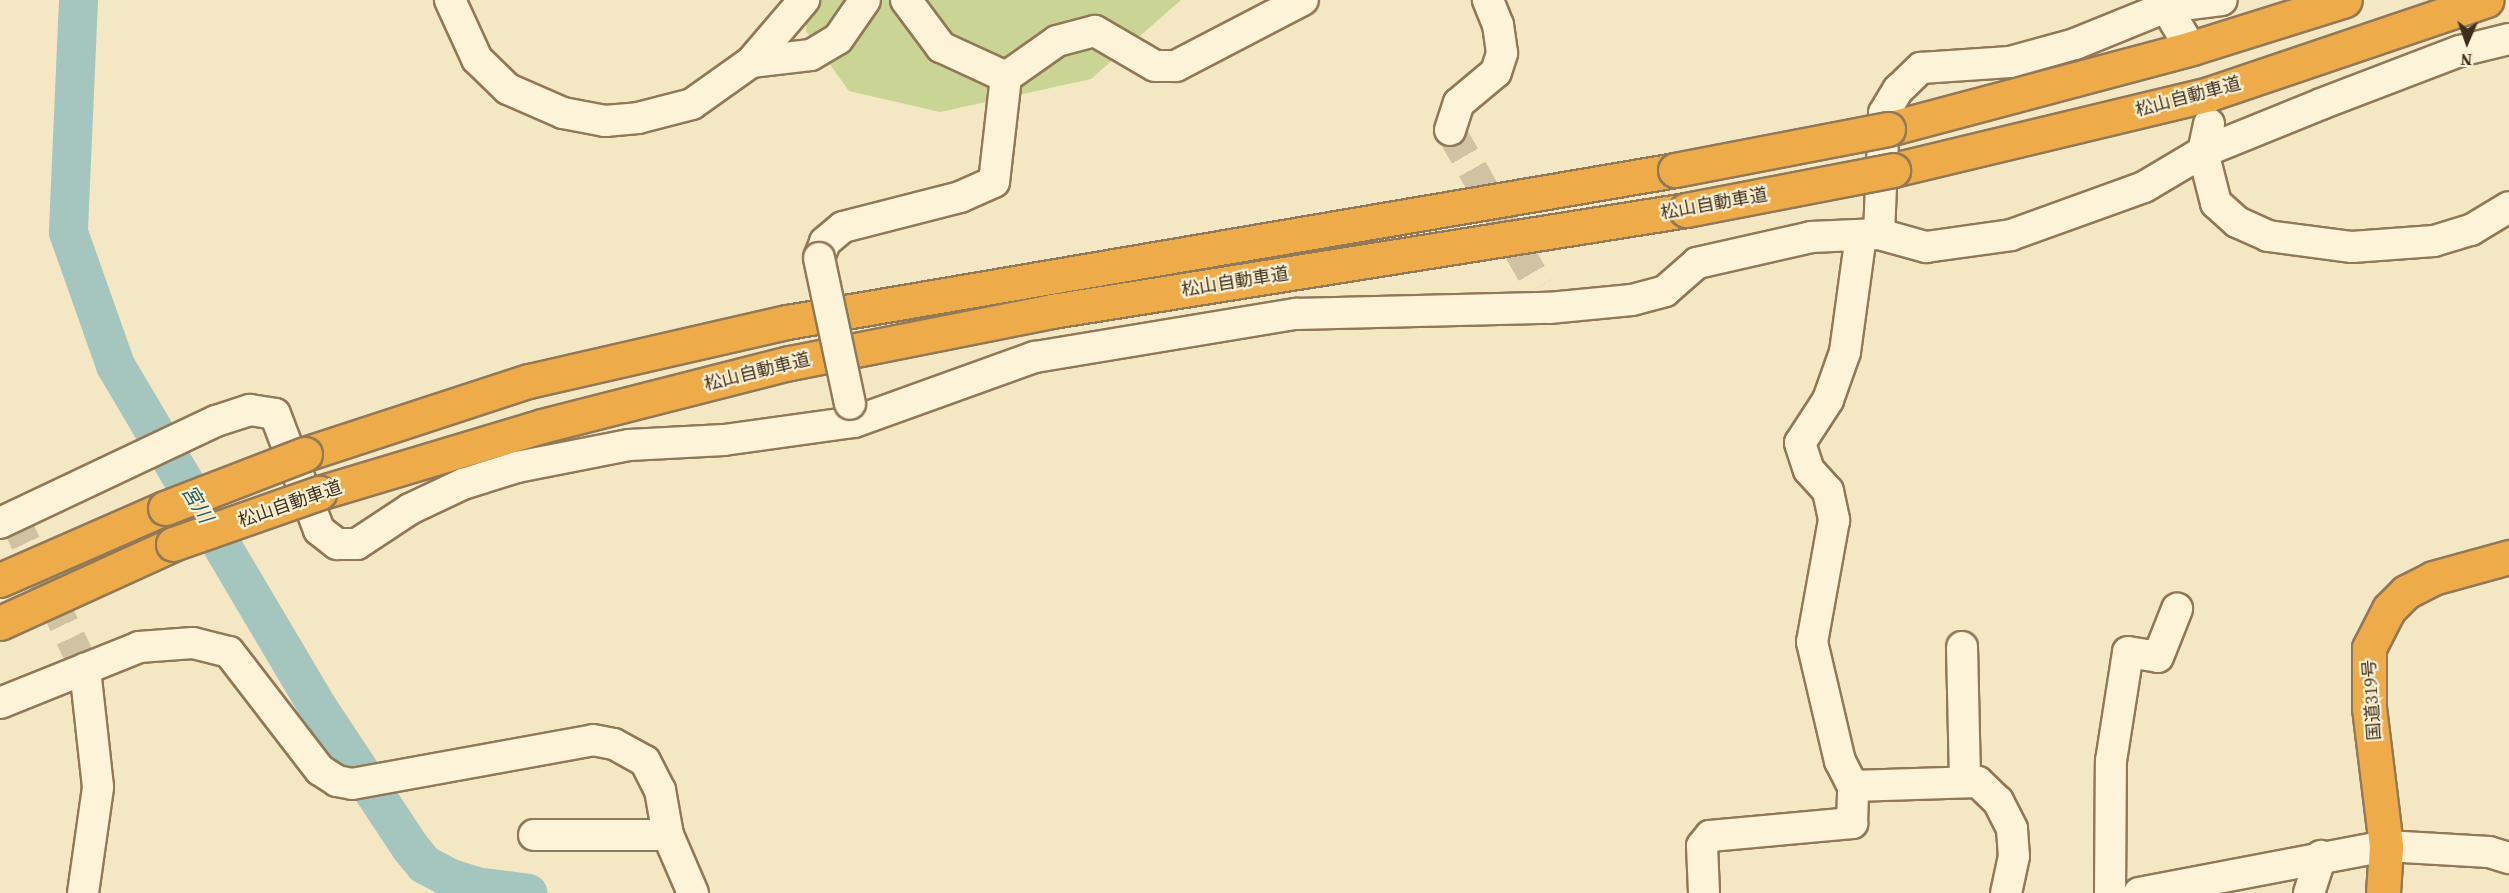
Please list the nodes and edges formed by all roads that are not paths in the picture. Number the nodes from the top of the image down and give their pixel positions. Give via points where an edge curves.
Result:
1 (450, 0) edge
2 (804, 0) edge
3 (865, 0) edge
4 (906, 0) edge
5 (1303, 0) edge
6 (1488, 0) edge
7 (2222, 0) edge
8 (2345, 0) edge
9 (2486, 0) edge
10 (2166, 7) junction
11 (2184, 38) tunnel mouth
12 (2509, 39) edge
13 (752, 62) junction
14 (1006, 77) junction
15 (1450, 130) dead end
16 (2206, 138) junction
17 (1887, 171) junction
18 (2509, 207) edge
19 (1870, 234) junction
20 (852, 413) junction
21 (4, 517) edge
22 (2509, 557) edge
23 (0, 580) edge
24 (2177, 609) dead end
25 (0, 623) edge
26 (1962, 647) dead end
27 (85, 669) junction
28 (0, 703) edge
29 (1965, 781) junction
30 (1853, 786) junction
31 (534, 835) dead end
32 (668, 835) junction
33 (2386, 846) junction
34 (2321, 855) junction
35 (2509, 858) edge
36 (83, 893) edge
37 (693, 893) edge
38 (1704, 893) edge
39 (2006, 893) edge
40 (2110, 893) edge
41 (2139, 893) edge
42 (2309, 893) edge
43 (2383, 893) edge

1 - 13 street via 484,67 508,89 563,113 605,121 638,118 692,104
2 - 13 street
3 - 13 street via 838,39 811,55
4 - 14 street via 941,47
5 - 14 street via 1176,66 1155,66 1095,31 1057,41
6 - 15 street via 1498,25 1502,53 1496,72 1459,103
7 - 10 street
8 - 23 highway, bridge via 2192,48 1888,129 1675,170 787,322 529,381 305,454 165,508
9 - 17 highway, 松山自動車道 via 2209,94
10 - 11 street
10 - 17 street via 2075,44 2010,62 1921,68 1898,90 1884,113
12 - 16 street via 2460,51
14 - 20 street, bridge via 994,182 960,197 843,227 825,242 819,258
16 - 18 street via 2216,203 2237,222 2268,236 2352,247 2434,241 2471,230
16 - 19 street via 2144,187 2012,235 1926,247
17 - 19 street
17 - 25 highway, 松山自動車道, bridge via 1686,210 1052,311 790,363 542,426 319,493 173,544
19 - 20 street via 1811,237 1697,263 1665,291 1632,300 1544,297 1274,317 1035,357
19 - 30 street via 1845,352 1828,400 1800,443 1809,470 1828,491 1834,520 1812,642 1840,761
20 - 21 street via 724,440 629,445 517,467 421,504 357,544 337,544 319,530 275,414 250,410 216,421
22 - 33 highway, 国道319号 via 2433,578 2406,592 2389,609 2369,648 2369,708
24 - 40 street via 2158,657 2128,652 2111,761
26 - 29 street
27 - 28 street
27 - 32 street via 139,647 215,645 247,669 320,770 337,781 352,784 593,740 614,744 645,761 660,790
27 - 36 street via 98,787
29 - 30 street
29 - 39 street via 1978,782 1998,801 2012,829 2014,856
30 - 38 street via 1852,823 1710,836 1702,846
31 - 32 street
32 - 37 street
33 - 34 street
33 - 35 street via 2489,852
33 - 43 highway, 国道319号
34 - 41 street
34 - 42 street

